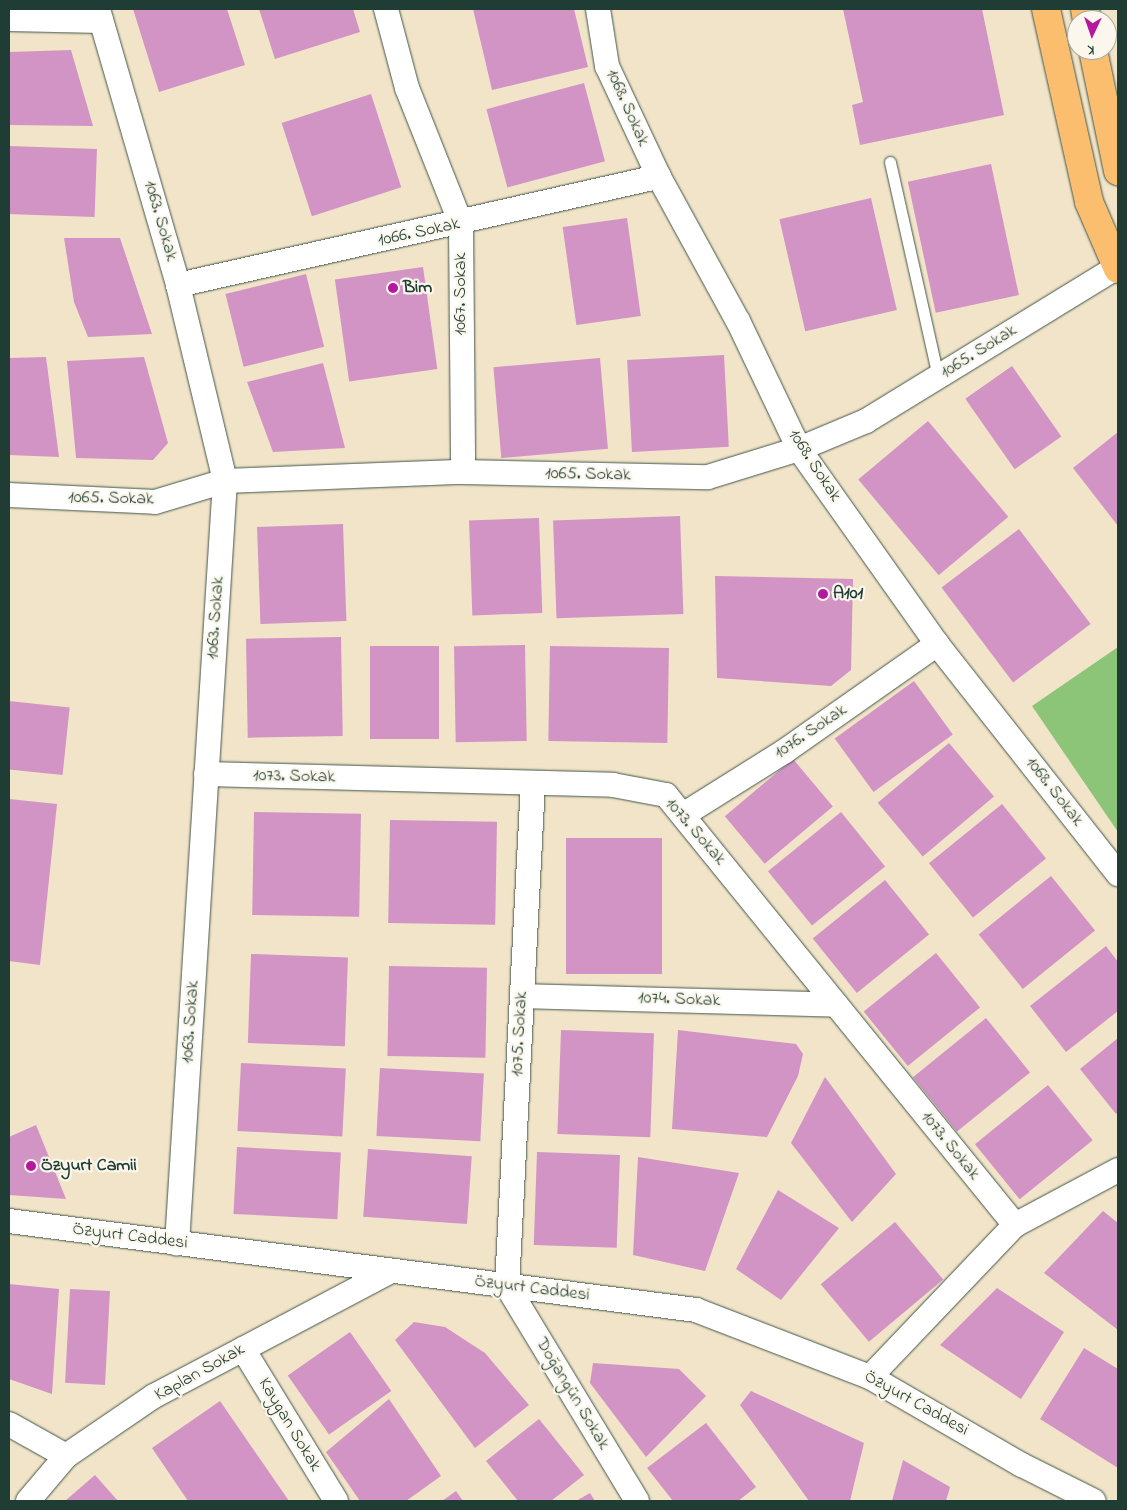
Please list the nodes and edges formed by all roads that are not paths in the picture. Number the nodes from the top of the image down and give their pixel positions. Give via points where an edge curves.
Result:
1 (386, 9) edge
2 (598, 9) edge
3 (1046, 9) edge
4 (100, 15) edge
5 (9, 19) edge
6 (1095, 60) edge
7 (890, 162) dead end
8 (1118, 170) edge
9 (659, 177) junction
10 (461, 224) junction
11 (1118, 268) edge
12 (178, 285) junction
13 (938, 377) junction
14 (799, 449) junction
15 (463, 472) junction
16 (225, 481) junction
17 (9, 495) edge
18 (937, 644) junction
19 (206, 774) junction
20 (533, 783) junction
21 (683, 815) junction
22 (1118, 874) edge
23 (522, 996) junction
24 (836, 1005) junction
25 (1116, 1176) edge
26 (9, 1222) edge
27 (1015, 1225) junction
28 (177, 1243) junction
29 (392, 1271) junction
30 (507, 1286) junction
31 (243, 1349) junction
32 (870, 1377) junction
33 (9, 1424) edge
34 (66, 1456) junction
35 (1022, 1465) junction
36 (28, 1501) edge
37 (336, 1501) edge
38 (637, 1501) edge
39 (1068, 1501) edge
40 (1094, 1501) edge

1 - 10 street, 1067. Sokak via 407,88
2 - 9 street, 1068. Sokak via 607,66
3 - 11 main road via 1089,202
4 - 5 street
4 - 12 street, 1063. Sokak
6 - 8 main road
7 - 13 lane
9 - 10 street, 1066. Sokak
9 - 14 street, 1068. Sokak via 738,321
10 - 12 street, 1066. Sokak
10 - 15 street, 1067. Sokak
11 - 13 street, 1065. Sokak
12 - 16 street, 1063. Sokak
13 - 14 street, 1065. Sokak via 866,421
14 - 15 street, 1065. Sokak via 708,477
14 - 18 street, 1068. Sokak
15 - 16 street, 1065. Sokak
16 - 17 street, 1065. Sokak via 155,502
16 - 19 street, 1063. Sokak
18 - 21 street, 1076. Sokak via 785,752
18 - 22 street, 1068. Sokak
19 - 20 street, 1073. Sokak
19 - 28 street, 1063. Sokak
20 - 21 street, 1073. Sokak via 613,785 666,795
20 - 23 street, 1075. Sokak
21 - 24 street, 1073. Sokak
23 - 24 street, 1074. Sokak
23 - 30 street, 1075. Sokak
24 - 27 street, 1073. Sokak
25 - 27 street
26 - 28 street, Özyurt Caddesi
27 - 32 street
28 - 29 street, Özyurt Caddesi
29 - 30 street, Özyurt Caddesi
29 - 31 street, Kaplan Sokak
30 - 32 street, Özyurt Caddesi via 696,1310
30 - 38 street, Doğangün Sokak
31 - 34 street, Kaplan Sokak via 154,1396
31 - 37 street, Kaygan Sokak
32 - 35 street, Özyurt Caddesi
33 - 34 street
34 - 36 street, Kaplan Sokak
35 - 39 street
35 - 40 street

